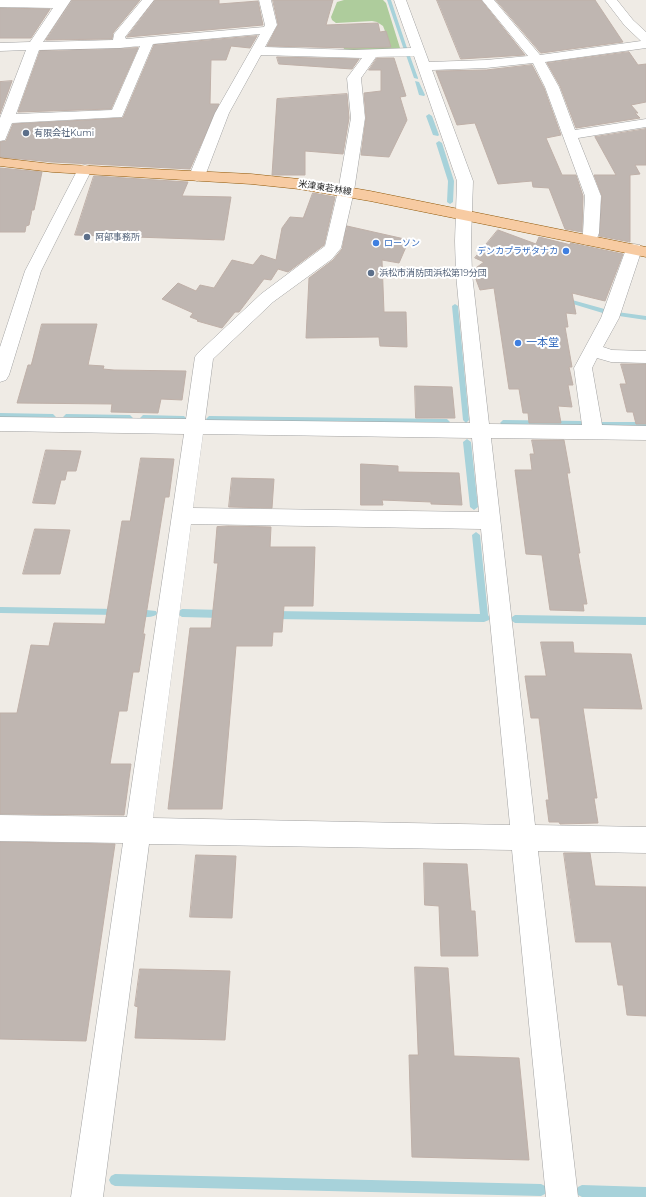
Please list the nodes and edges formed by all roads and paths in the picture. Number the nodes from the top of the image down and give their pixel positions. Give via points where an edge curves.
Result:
1 (148, 0) edge
2 (265, 0) edge
3 (400, 0) edge
4 (488, 0) edge
5 (611, 0) edge
6 (64, 2) edge
7 (0, 3) edge
8 (268, 31) junction
9 (646, 39) edge
10 (146, 41) junction
11 (120, 44) junction
12 (646, 44) edge
13 (34, 46) junction
14 (0, 47) edge
15 (257, 52) junction
16 (419, 52) junction
17 (370, 54) junction
18 (538, 59) junction
19 (424, 66) junction
20 (7, 119) junction
21 (646, 123) edge
22 (570, 135) junction
23 (0, 137) edge
24 (0, 162) edge
25 (85, 170) junction
26 (197, 176) junction
27 (346, 191) junction
28 (464, 215) junction
29 (589, 240) junction
30 (640, 250) edge
31 (593, 350) junction
32 (646, 356) edge
33 (0, 375) edge
34 (0, 424) edge
35 (194, 427) junction
36 (481, 431) junction
37 (593, 432) junction
38 (646, 433) edge
39 (181, 516) junction
40 (490, 521) junction
41 (0, 828) edge
42 (138, 830) junction
43 (524, 838) junction
44 (646, 840) edge
45 (87, 1197) edge
46 (562, 1197) edge

1 - 11 street via 119,37
2 - 8 street via 272,25
3 - 16 street
4 - 18 street
5 - 9 street via 628,24
6 - 7 street
6 - 13 street
8 - 10 street
8 - 15 street
10 - 11 street
10 - 20 street via 147,45 117,114
11 - 13 street
12 - 18 street
13 - 14 street
13 - 20 street
15 - 17 street
15 - 26 street via 222,113
16 - 17 street
16 - 19 street
17 - 27 street via 354,78 358,118
18 - 19 street
18 - 22 street via 552,87
19 - 28 street via 463,172 466,190
20 - 23 street
21 - 22 street
22 - 29 street via 593,196
24 - 25 main road, 米津東若林線
25 - 26 main road, 米津東若林線
25 - 33 street via 33,271
26 - 27 main road, 米津東若林線 via 275,181
27 - 28 main road, 米津東若林線
27 - 35 street via 330,252 267,298 204,357
28 - 29 main road, 米津東若林線
28 - 36 street via 464,274
29 - 30 main road, 米津東若林線
30 - 31 street
31 - 32 street via 611,356
31 - 37 street via 583,368
34 - 35 street
35 - 36 street
35 - 39 street
36 - 37 street
36 - 40 street
37 - 38 street
39 - 40 street
39 - 42 street
40 - 43 street
41 - 42 street
42 - 43 street
42 - 45 street
43 - 44 street
43 - 46 street

